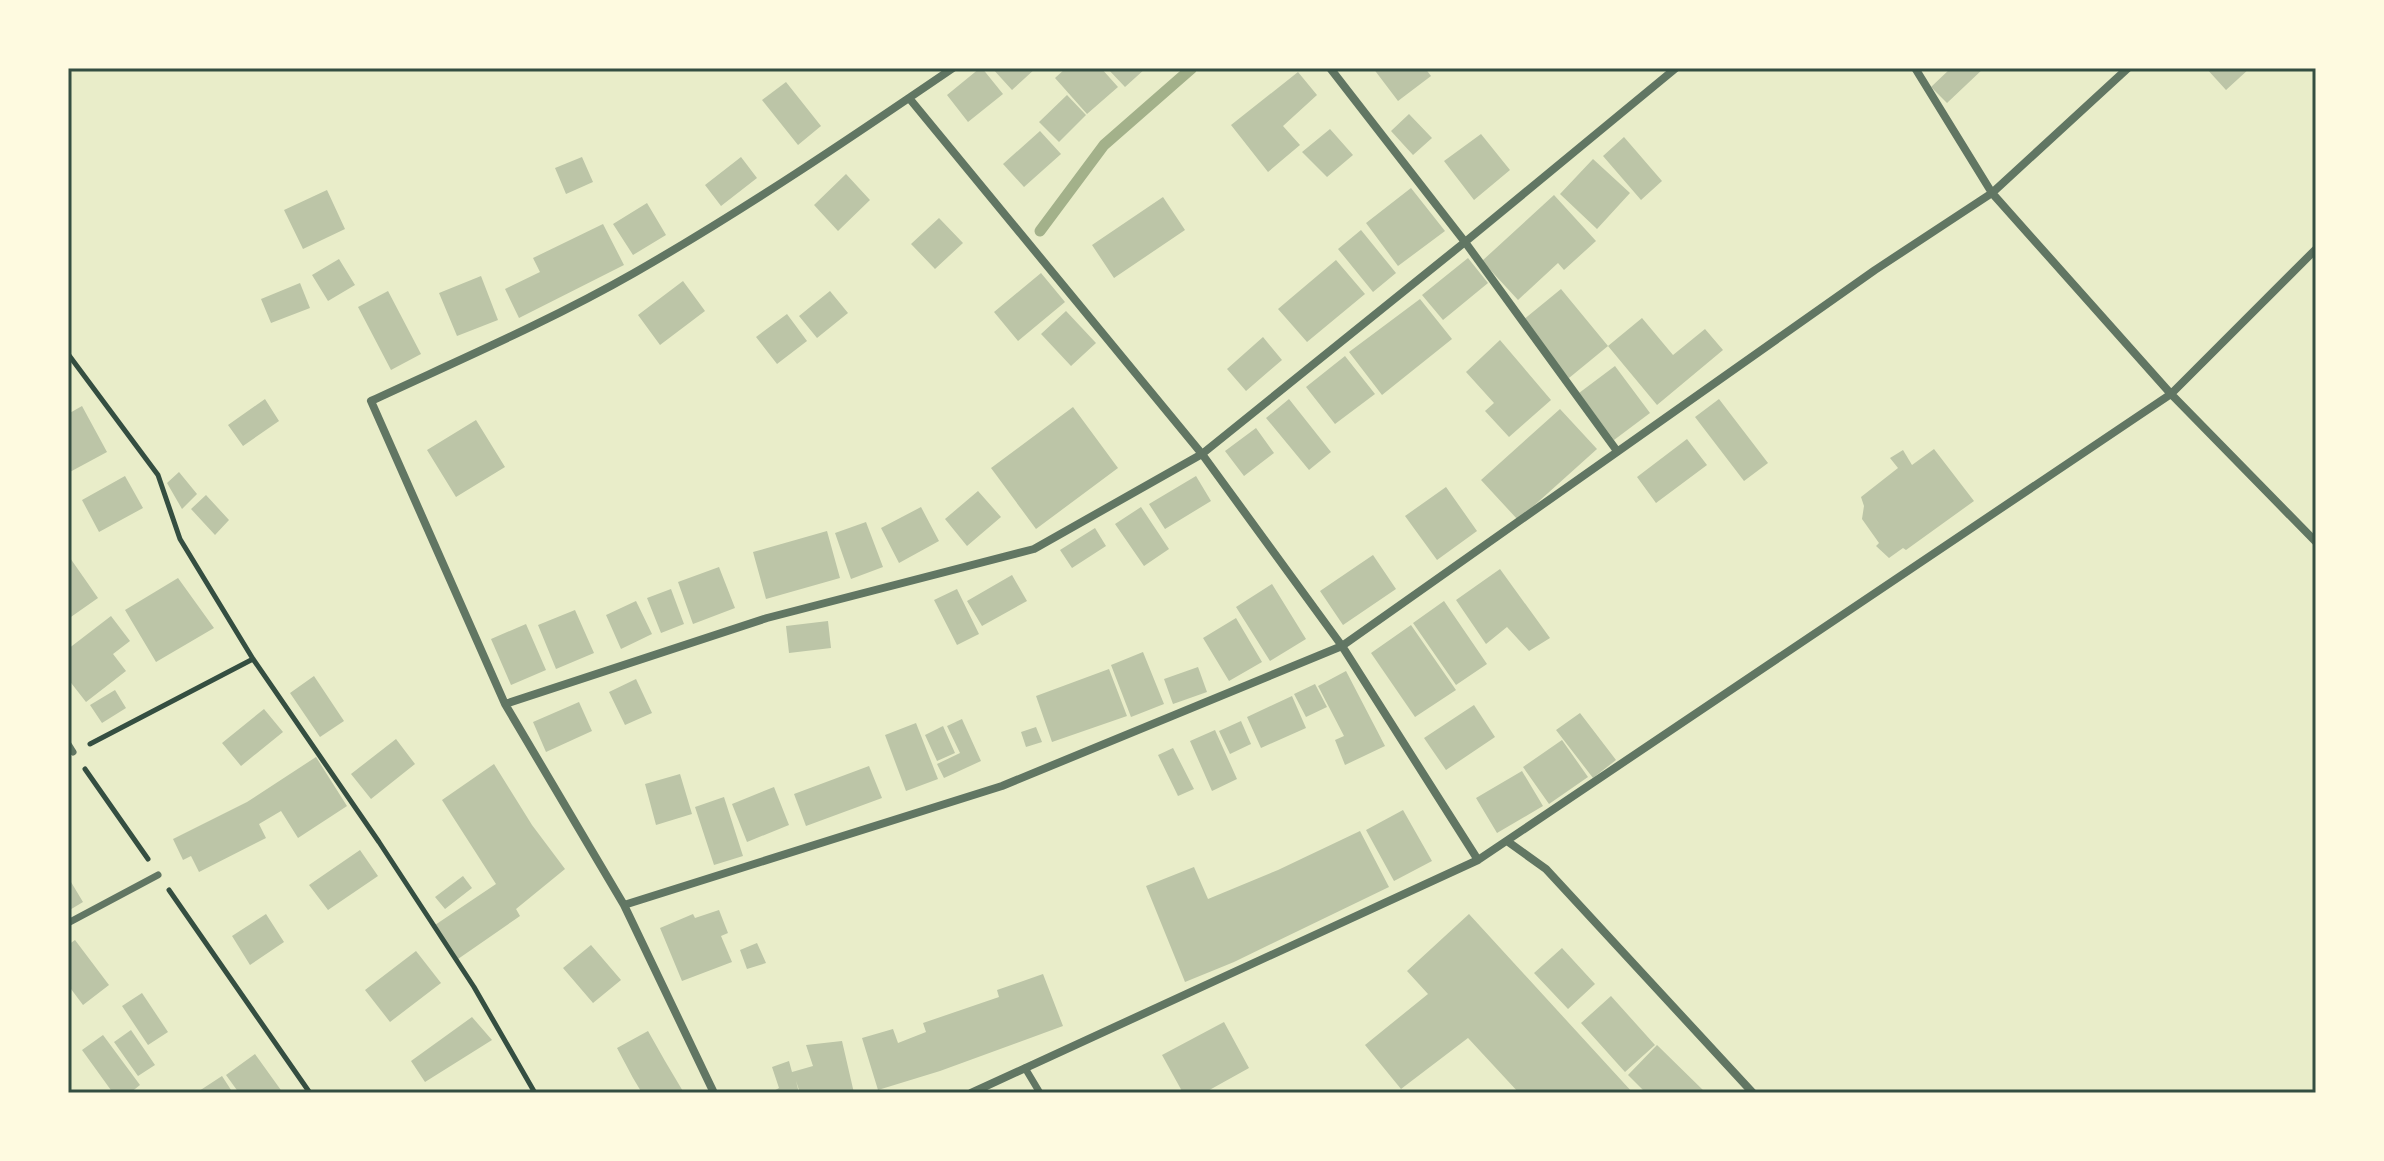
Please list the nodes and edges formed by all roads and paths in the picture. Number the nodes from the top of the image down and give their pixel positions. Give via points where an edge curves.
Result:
1 (953, 68) edge
2 (1330, 68) edge
3 (1676, 68) edge
4 (1915, 68) edge
5 (2128, 68) edge
6 (909, 98) junction
7 (1992, 193) junction
8 (1465, 242) junction
9 (2316, 249) edge
10 (68, 354) edge
11 (2171, 394) junction
12 (1617, 451) junction
13 (1202, 454) junction
14 (2316, 542) edge
15 (1342, 646) junction
16 (253, 659) junction
17 (505, 704) junction
18 (68, 744) edge
19 (73, 752) junction
20 (1507, 841) junction
21 (1478, 860) junction
22 (158, 875) junction
23 (624, 905) junction
24 (68, 923) edge
25 (1025, 1068) junction
26 (310, 1093) edge
27 (535, 1093) edge
28 (714, 1093) edge
29 (971, 1093) edge
30 (1040, 1093) edge
31 (1753, 1093) edge

1 - 6 street
2 - 8 street
3 - 8 street
4 - 7 street
5 - 7 street
6 - 13 street
6 - 17 street via 633,273 371,401
7 - 11 street
7 - 12 street
8 - 12 street
8 - 13 street
9 - 11 street
10 - 16 path via 158,475 180,539
11 - 14 street
11 - 20 street
12 - 15 street
13 - 15 street
13 - 17 street via 1034,549 767,618
15 - 21 street
15 - 23 street via 1002,786
16 - 19 path
16 - 27 path via 474,987
17 - 23 street
18 - 19 street
19 - 22 path
20 - 21 street
20 - 31 street via 1546,869
21 - 25 street
22 - 24 street
22 - 26 path
23 - 28 street
25 - 29 street
25 - 30 street

